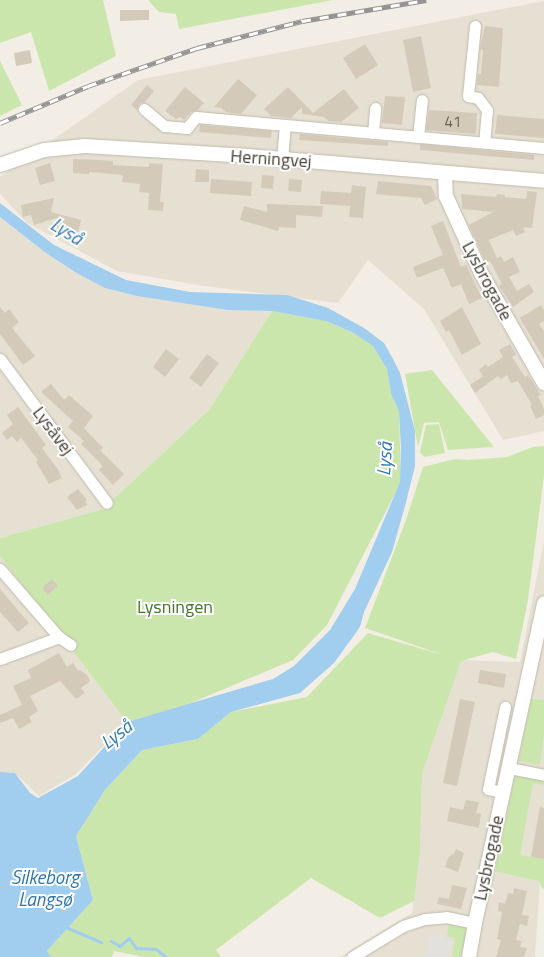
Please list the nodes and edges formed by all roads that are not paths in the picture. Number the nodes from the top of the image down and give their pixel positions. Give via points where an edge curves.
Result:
1 (474, 26) dead end
2 (422, 100) dead end
3 (375, 108) dead end
4 (144, 109) dead end
5 (285, 126) junction
6 (373, 133) junction
7 (418, 138) junction
8 (484, 142) junction
9 (544, 148) edge
10 (282, 159) junction
11 (0, 165) edge
12 (445, 173) junction
13 (544, 181) edge
14 (0, 359) edge
15 (544, 383) edge
16 (107, 503) dead end
17 (0, 569) edge
18 (544, 603) edge
19 (59, 637) junction
20 (70, 645) dead end
21 (0, 659) edge
22 (505, 707) dead end
23 (500, 728) junction
24 (517, 731) junction
25 (509, 768) junction
26 (544, 774) edge
27 (503, 792) junction
28 (474, 923) junction
29 (352, 957) edge
30 (469, 957) edge

1 - 8 street via 468,96 478,98 487,110
2 - 7 street
3 - 6 street
4 - 5 street via 164,126 187,128 196,118
5 - 6 street
5 - 10 street
6 - 7 street
7 - 8 street
8 - 9 street
10 - 11 street, Herningvej via 85,146 44,150
10 - 12 street, Herningvej
12 - 13 street, Herningvej
12 - 15 street, Lysbrogade via 446,196 480,273
14 - 16 street, Lysåvej
17 - 19 street
18 - 24 street, Lysbrogade
19 - 20 street
19 - 21 street
22 - 23 street, Lysbrogade
23 - 24 street
23 - 27 street, Lysbrogade via 488,789
24 - 25 street, Lysbrogade
25 - 26 street
25 - 27 street, Lysbrogade
27 - 28 street, Lysbrogade
28 - 29 street, Lysbrogade via 446,916 425,919 403,926
28 - 30 street, Lysbrogade

